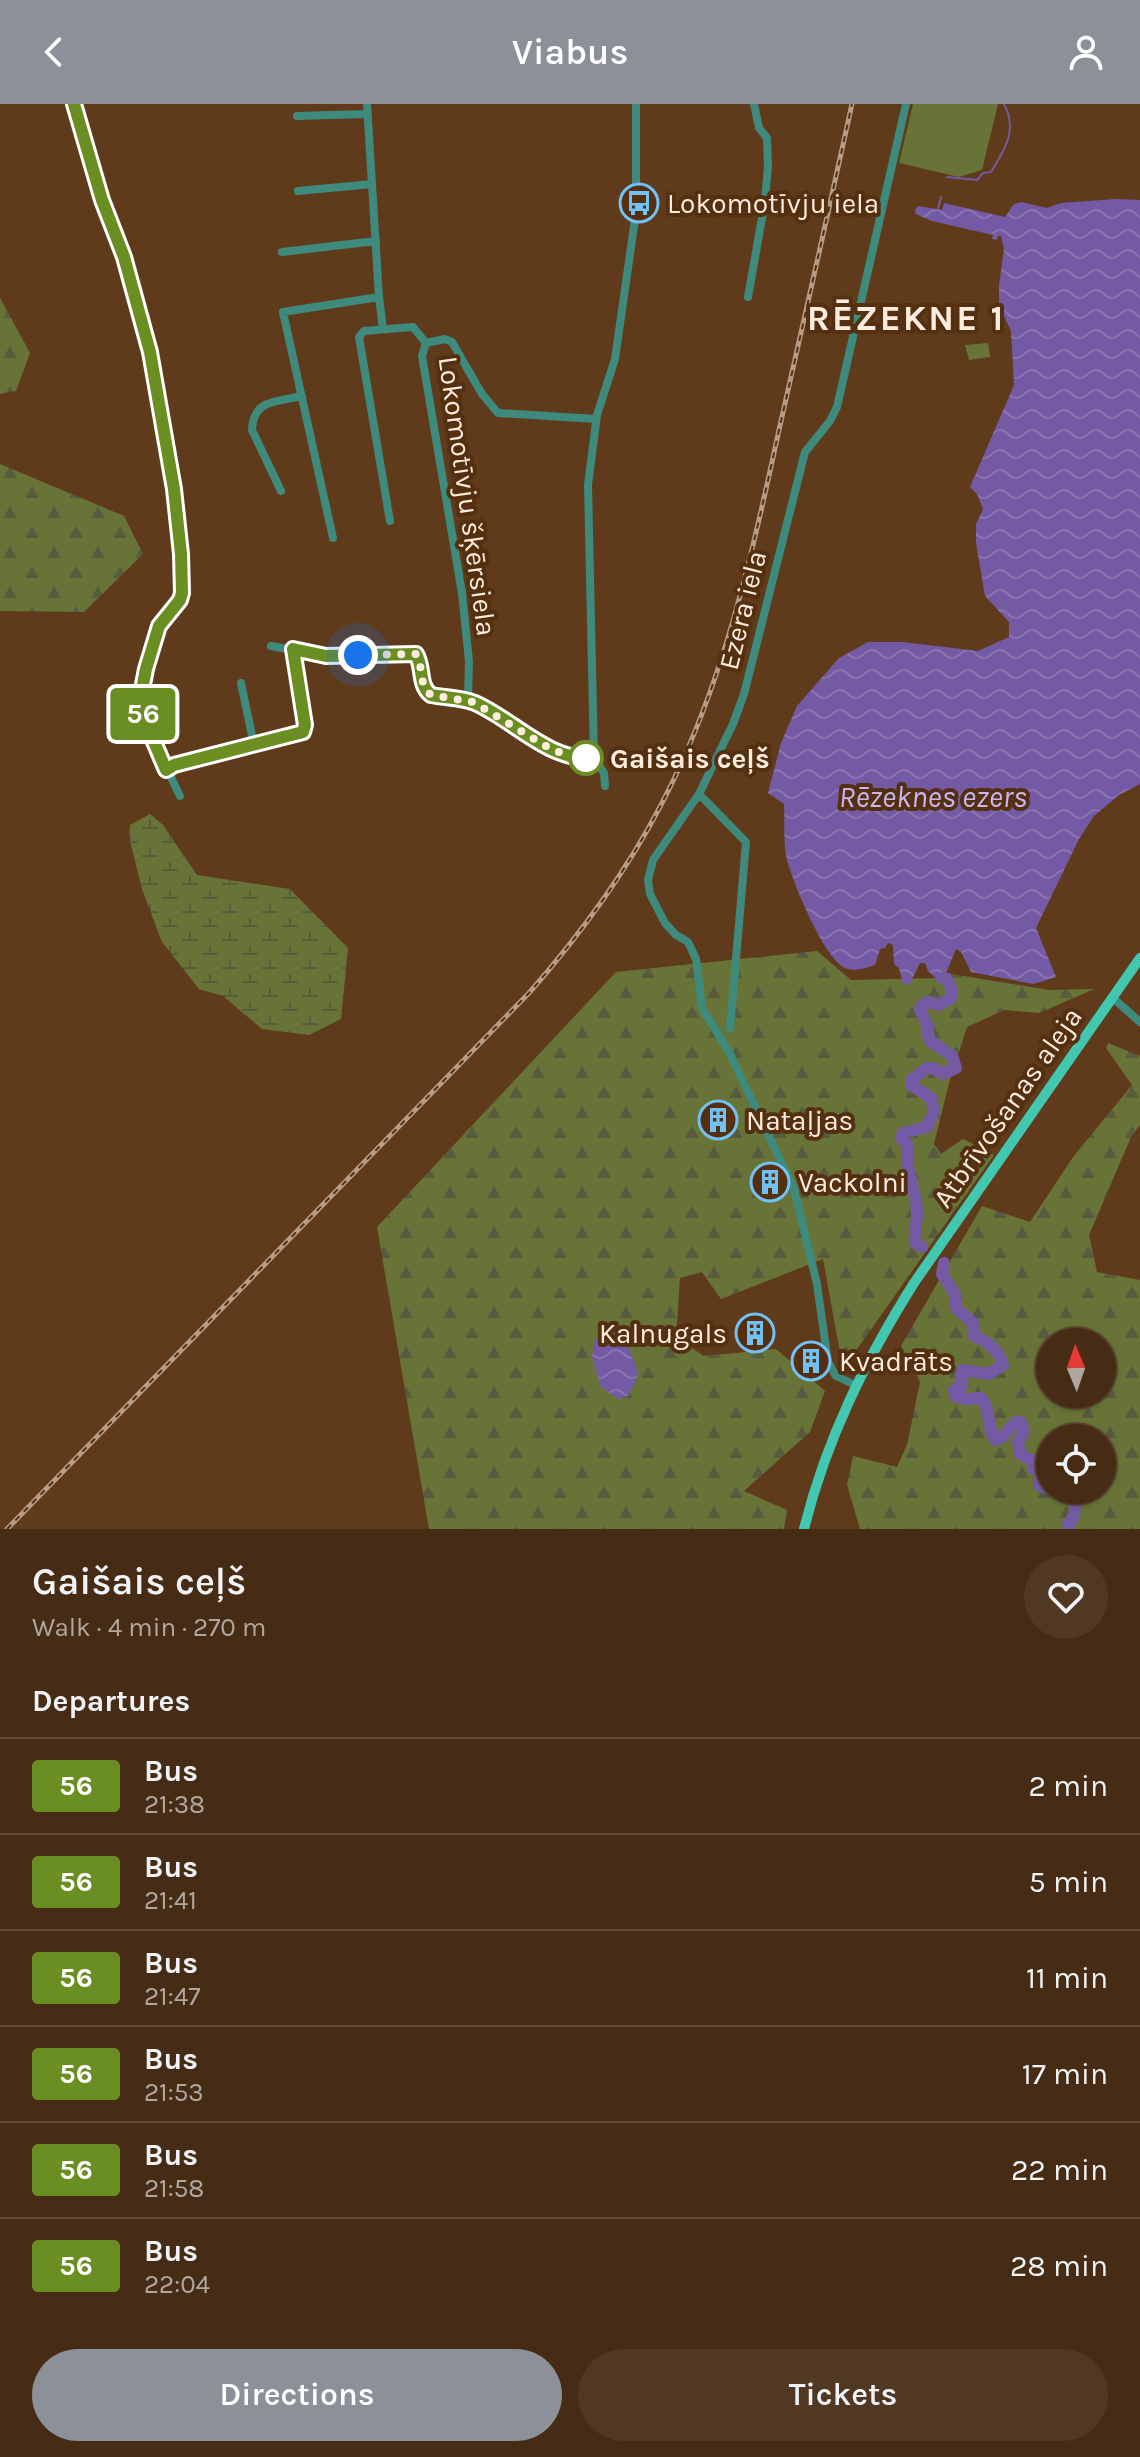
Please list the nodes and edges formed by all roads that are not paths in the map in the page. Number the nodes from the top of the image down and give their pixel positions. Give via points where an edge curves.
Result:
1 (74, 104) edge
2 (636, 104) edge
3 (754, 104) edge
4 (906, 104) edge
5 (367, 109) edge
6 (297, 116) dead end
7 (372, 184) junction
8 (298, 191) dead end
9 (376, 241) junction
10 (282, 252) dead end
11 (379, 297) junction
12 (748, 297) dead end
13 (383, 329) junction
14 (426, 343) junction
15 (302, 396) junction
16 (596, 419) junction
17 (281, 491) dead end
18 (390, 521) dead end
19 (333, 538) dead end
20 (271, 646) dead end
21 (293, 649) junction
22 (241, 683) dead end
23 (468, 700) junction
24 (254, 745) junction
25 (594, 758) junction
26 (166, 770) junction
27 (605, 786) dead end
28 (699, 794) junction
29 (180, 796) dead end
30 (1140, 958) edge
31 (1113, 998) junction
32 (1140, 1022) edge
33 (730, 1029) dead end
34 (855, 1385) junction
35 (804, 1529) edge

1 - 26 street via 150,352 174,489 182,593 159,626 141,695 143,716
2 - 16 street via 636,212 615,359
3 - 12 street via 767,138 768,166
4 - 28 street, Ezera iela via 837,407 805,452 744,694
5 - 6 street
5 - 7 street
7 - 8 street
7 - 9 street
9 - 10 street
9 - 11 street
11 - 13 street
11 - 15 street via 283,312
13 - 14 street, Lokomotīvju šķērsiela via 413,327
13 - 18 street via 364,331 359,339
14 - 16 street, Lokomotīvju šķērsiela via 452,342 498,413
14 - 23 street, Lokomotīvju šķērsiela via 422,356 469,656
15 - 17 street via 263,405 252,420
15 - 19 street
16 - 25 street via 587,509
20 - 21 street
21 - 23 street via 326,656 416,654 426,692
21 - 24 street via 304,730
22 - 24 street
23 - 25 street via 554,751
24 - 26 street
25 - 27 street
26 - 29 street
28 - 33 street via 746,842
28 - 34 street, Ezera iela via 653,860 650,894 665,923 688,942 696,959 702,1008 729,1052 794,1189 817,1284 828,1362 836,1376
30 - 31 main road, Atbrīvošanas aleja
31 - 32 street
31 - 34 main road, Atbrīvošanas aleja via 914,1283
34 - 35 main road, Atbrīvošanas aleja

